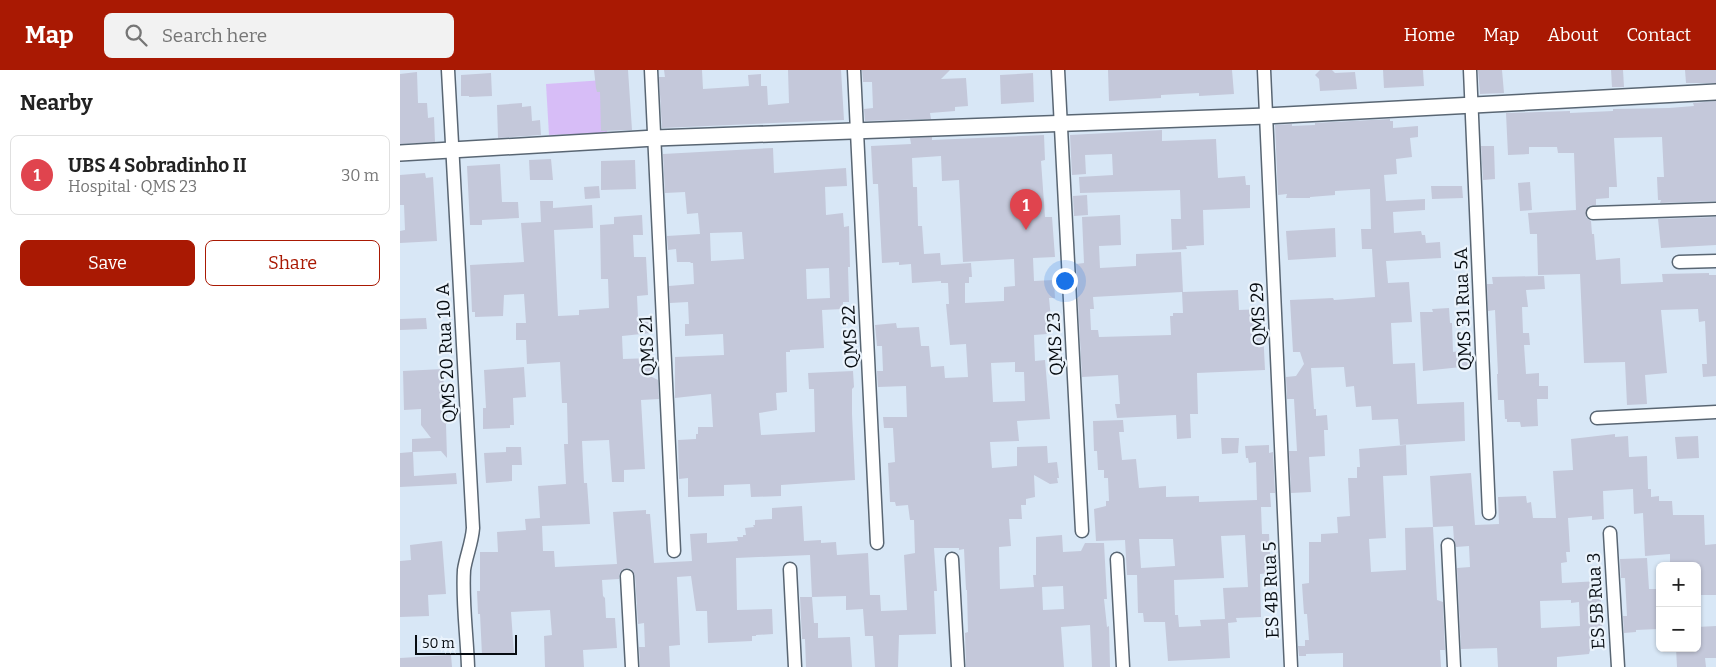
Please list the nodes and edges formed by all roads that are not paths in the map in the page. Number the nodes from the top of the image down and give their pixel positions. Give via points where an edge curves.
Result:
1 (448, 70) edge
2 (652, 70) edge
3 (854, 70) edge
4 (1058, 70) edge
5 (1264, 70) edge
6 (1470, 70) edge
7 (1716, 92) edge
8 (1472, 105) junction
9 (1266, 116) junction
10 (1060, 124) junction
11 (857, 130) junction
12 (655, 138) junction
13 (452, 151) junction
14 (400, 153) edge
15 (1716, 209) edge
16 (1593, 213) dead end
17 (1716, 261) edge
18 (1679, 262) dead end
19 (1716, 412) edge
20 (1597, 418) dead end
21 (1285, 511) joint
22 (1489, 513) dead end
23 (1082, 531) dead end
24 (1610, 532) dead end
25 (877, 543) dead end
26 (1448, 544) dead end
27 (674, 551) dead end
28 (952, 559) dead end
29 (1117, 559) dead end
30 (790, 569) dead end
31 (628, 576) dead end
32 (468, 667) edge
33 (632, 667) edge
34 (795, 667) edge
35 (958, 667) edge
36 (1123, 667) edge
37 (1291, 667) edge
38 (1454, 667) edge
39 (1618, 667) edge

1 - 13 street, QMS 20 Rua 10 A
2 - 12 street, QMS 21
3 - 11 street, QMS 22
4 - 10 street, QMS 23
5 - 9 street, QMS 29
6 - 8 street, QMS 31 Rua 5A
7 - 8 street
8 - 9 street
8 - 22 street, QMS 31 Rua 5A
9 - 10 street
9 - 21 street, QMS 29
10 - 11 street
10 - 23 street, QMS 23
11 - 12 street
11 - 25 street, QMS 22
12 - 13 street
12 - 27 street, QMS 21
13 - 14 street
13 - 32 street, QMS 20 Rua 10 A via 473,528 464,567
15 - 16 street
17 - 18 street
19 - 20 street
21 - 37 street, ES 4B Rua 5
24 - 39 street, ES 5B Rua 3
26 - 38 street
28 - 35 street
29 - 36 street
30 - 34 street
31 - 33 street

